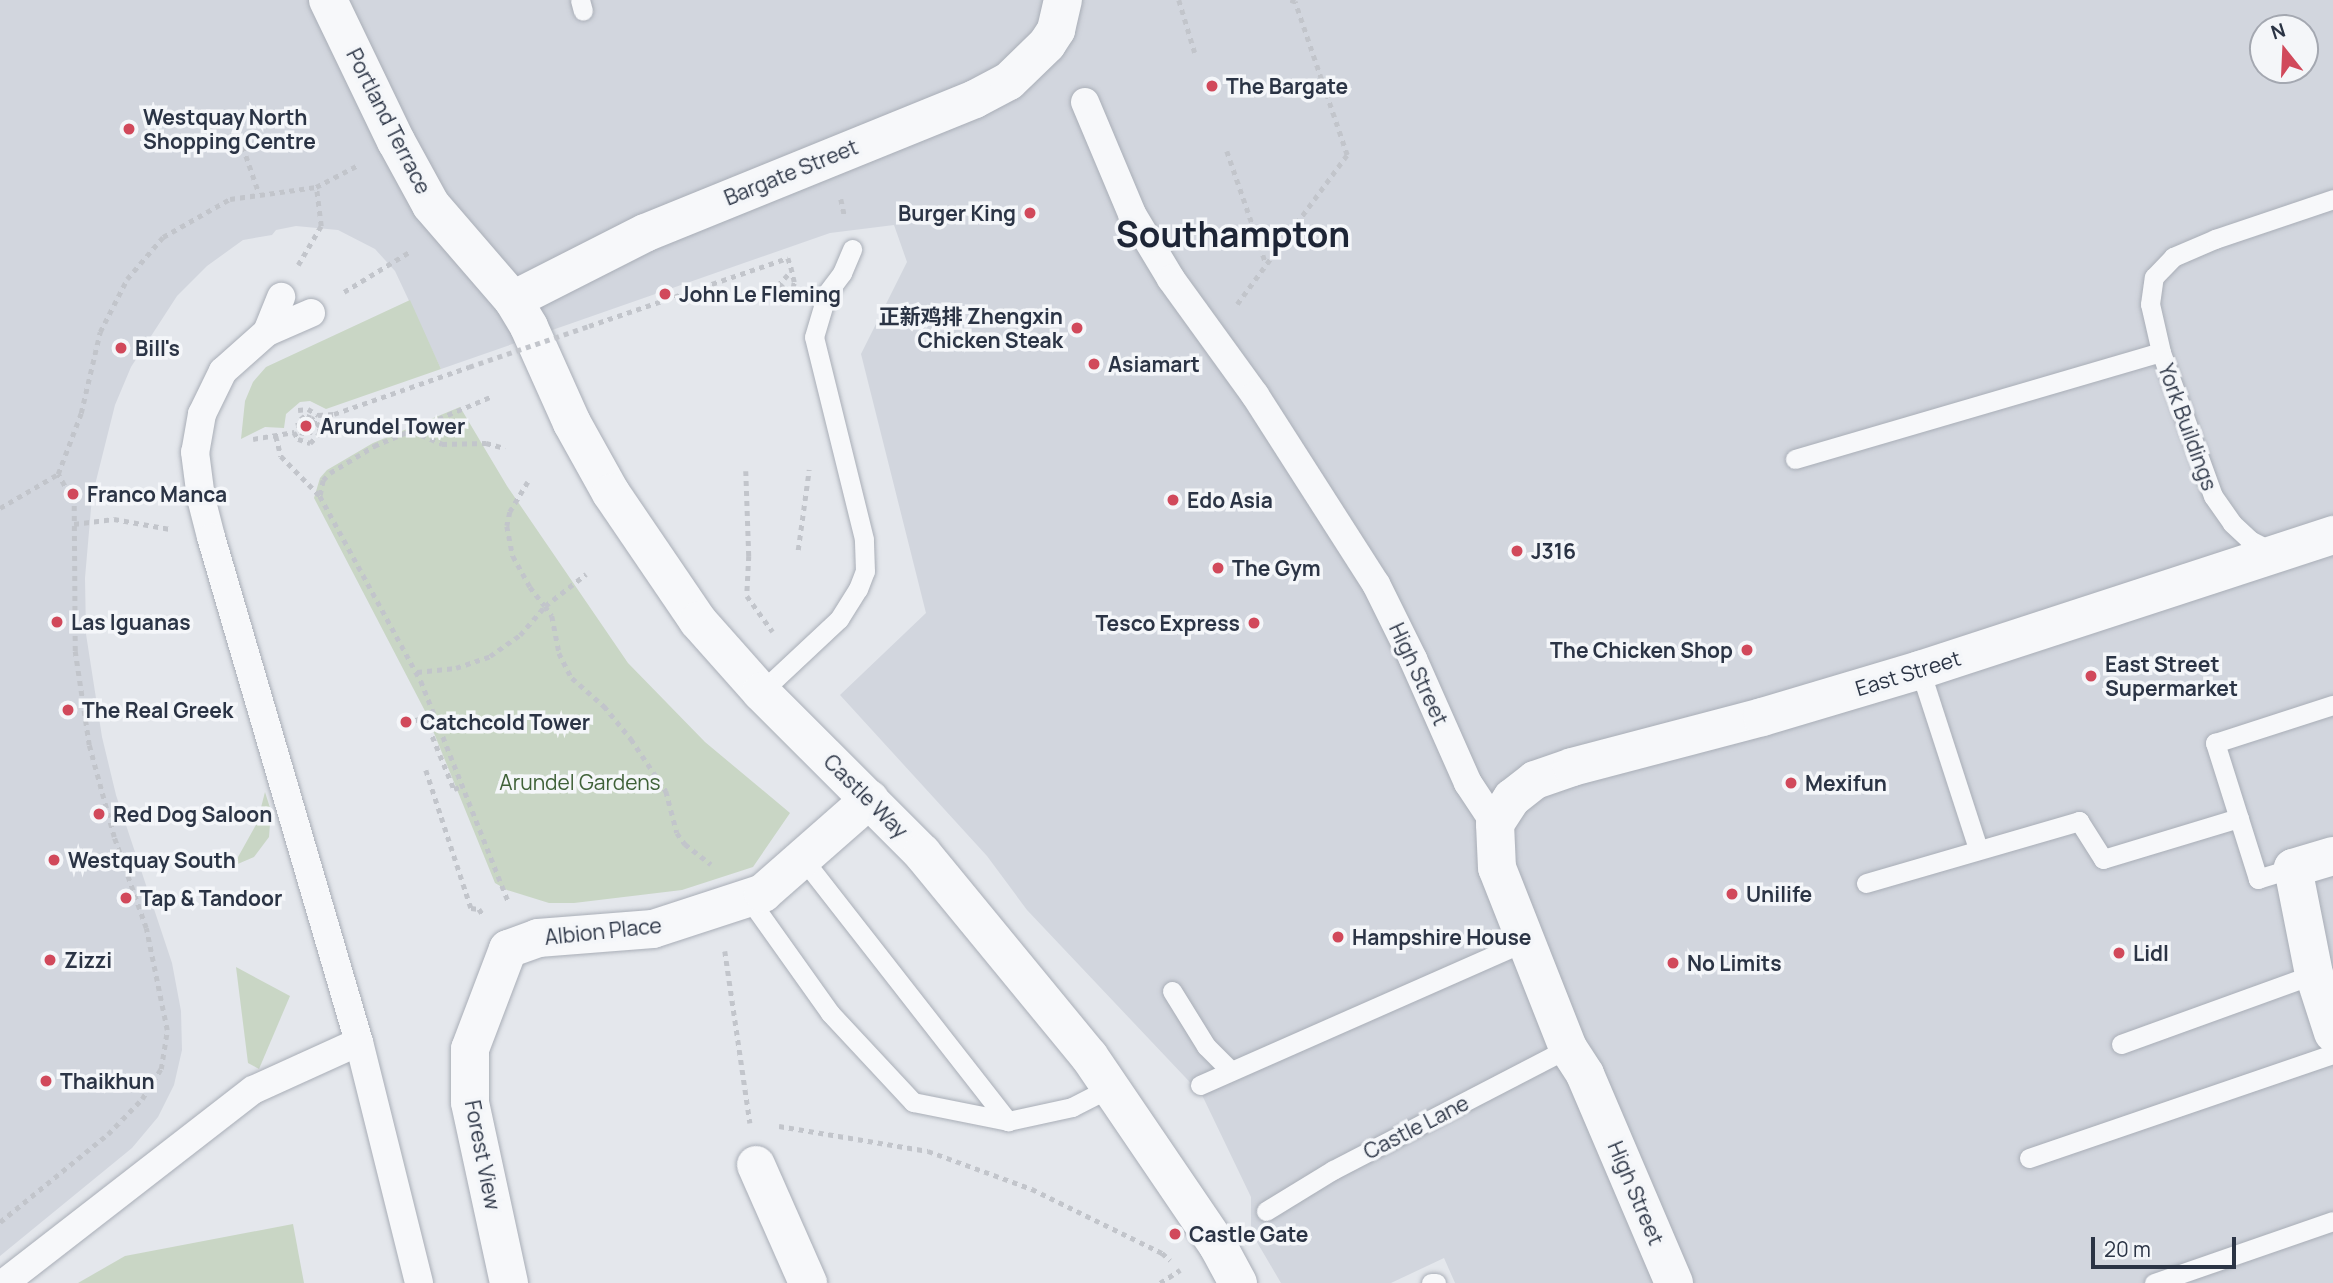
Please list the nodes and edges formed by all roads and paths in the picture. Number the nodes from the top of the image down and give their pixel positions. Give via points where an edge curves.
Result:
1 (328, 0) edge
2 (1179, 0) edge
3 (1290, 0) edge
4 (1060, 15) edge
5 (1195, 53) dead end
6 (1086, 102) dead end
7 (233, 118) dead end
8 (396, 141) junction
9 (1227, 151) dead end
10 (316, 187) junction
11 (258, 193) junction
12 (2333, 199) edge
13 (321, 226) dead end
14 (852, 249) dead end
15 (1266, 262) junction
16 (389, 263) dead end
17 (788, 275) dead end
18 (281, 297) dead end
19 (513, 300) junction
20 (311, 313) joint
21 (267, 332) junction
22 (1215, 337) junction
23 (2161, 352) junction
24 (490, 397) dead end
25 (299, 410) dead end
26 (318, 415) junction
27 (411, 431) junction
28 (276, 436) junction
29 (253, 439) dead end
30 (505, 448) dead end
31 (811, 456) dead end
32 (1795, 459) dead end
33 (746, 471) dead end
34 (58, 474) junction
35 (528, 482) dead end
36 (320, 496) junction
37 (0, 509) edge
38 (74, 524) junction
39 (159, 526) dead end
40 (2333, 535) edge
41 (798, 550) dead end
42 (2278, 555) junction
43 (586, 574) dead end
44 (545, 606) junction
45 (794, 661) junction
46 (1920, 670) junction
47 (417, 672) junction
48 (761, 692) junction
49 (2333, 705) edge
50 (406, 722) dead end
51 (426, 771) dead end
52 (463, 786) junction
53 (870, 799) junction
54 (2239, 818) junction
55 (1495, 824) junction
56 (1978, 849) junction
57 (2333, 856) edge
58 (803, 859) junction
59 (2293, 868) junction
60 (1866, 883) dead end
61 (734, 903) junction
62 (471, 908) dead end
63 (1524, 942) junction
64 (508, 949) junction
65 (2314, 974) junction
66 (1172, 991) dead end
67 (2333, 1033) edge
68 (359, 1042) junction
69 (2121, 1044) dead end
70 (1568, 1048) junction
71 (2333, 1054) edge
72 (1231, 1072) junction
73 (1200, 1085) dead end
74 (1111, 1087) junction
75 (1008, 1121) junction
76 (750, 1122) junction
77 (763, 1124) dead end
78 (776, 1126) dead end
79 (2029, 1158) dead end
80 (756, 1165) joint
81 (1266, 1211) dead end
82 (2333, 1221) edge
83 (0, 1223) edge
84 (1181, 1269) dead end
85 (4, 1283) edge
86 (419, 1283) edge
87 (509, 1283) edge
88 (808, 1283) edge
89 (1238, 1283) edge
90 (1674, 1283) edge
91 (2154, 1283) edge

1 - 8 street, Portland Terrace
2 - 5 path
3 - 15 path via 1295,2 1347,155
4 - 19 street, Bargate Street via 1048,44 1009,81 975,99 645,233
6 - 22 street, High Street via 1132,215 1171,279
7 - 11 path
8 - 10 path
8 - 19 street, Portland Terrace via 432,205
9 - 15 path
10 - 11 path
10 - 13 path
11 - 34 path via 230,199 163,237 127,279 100,332 80,413
12 - 23 lane, York Buildings via 2174,257 2154,277 2150,304
14 - 45 lane via 827,293 814,337 864,540 865,570 839,619
15 - 22 path
16 - 20 path
17 - 26 path, bridge via 780,284 787,291 794,282 788,258 334,414
18 - 21 street
19 - 48 street, Castle Way via 611,493 698,621
20 - 21 street
21 - 68 street via 223,371 202,414 195,452 211,537
22 - 55 street, High Street via 1376,584 1468,783
23 - 32 lane
23 - 42 lane, York Buildings via 2213,496 2251,541
24 - 27 path
25 - 26 path
26 - 28 path, bridge via 309,434 300,432 298,422 305,416 311,418 320,427 310,443 298,439 294,432
27 - 30 path via 442,444 486,443
27 - 36 path via 374,446 330,473 323,480
28 - 29 path
28 - 36 path via 281,456
31 - 41 path
33 - 45 path via 747,596
34 - 37 path
34 - 38 path via 74,503
35 - 44 path via 510,512 509,542 519,569
36 - 47 path
38 - 39 path via 114,519
38 - 83 path via 75,652 89,745 146,928 167,1030 161,1069 142,1100
40 - 42 street, East Street
42 - 46 street, East Street
43 - 44 path
44 - 47 path via 520,635 489,656 456,668
44 - 61 path via 572,678 604,706 647,761 666,790 677,833 714,867
45 - 48 lane
46 - 55 street, East Street via 1535,780 1512,798
46 - 56 lane
47 - 52 path
48 - 53 street, Castle Way
49 - 54 lane via 2215,743
50 - 52 path via 425,718 454,789
51 - 62 path
52 - 64 path via 513,915
53 - 58 street, Albion Place
53 - 74 street, Castle Way via 922,853
54 - 56 lane via 2103,859 2079,821
54 - 59 lane via 2258,879
55 - 63 street, High Street via 1497,868
56 - 60 lane
57 - 59 street
58 - 61 street, Albion Place via 763,893
58 - 75 lane
59 - 65 street
61 - 64 street, Albion Place via 653,929 538,938
61 - 75 lane via 913,1102
61 - 76 path
63 - 70 street, High Street
63 - 72 lane
64 - 87 street, Forest View via 470,1049 470,1102
65 - 67 street
65 - 69 lane
66 - 72 lane via 1206,1046
68 - 85 street via 253,1090
68 - 86 street
70 - 81 lane, Castle Lane via 1333,1170
70 - 90 street, High Street via 1586,1074
71 - 79 lane
72 - 73 lane
74 - 75 lane via 1072,1107
74 - 89 street, Castle Way
76 - 77 path
76 - 80 path
78 - 84 path via 928,1151 1032,1188 1162,1253
80 - 88 street
82 - 91 lane

